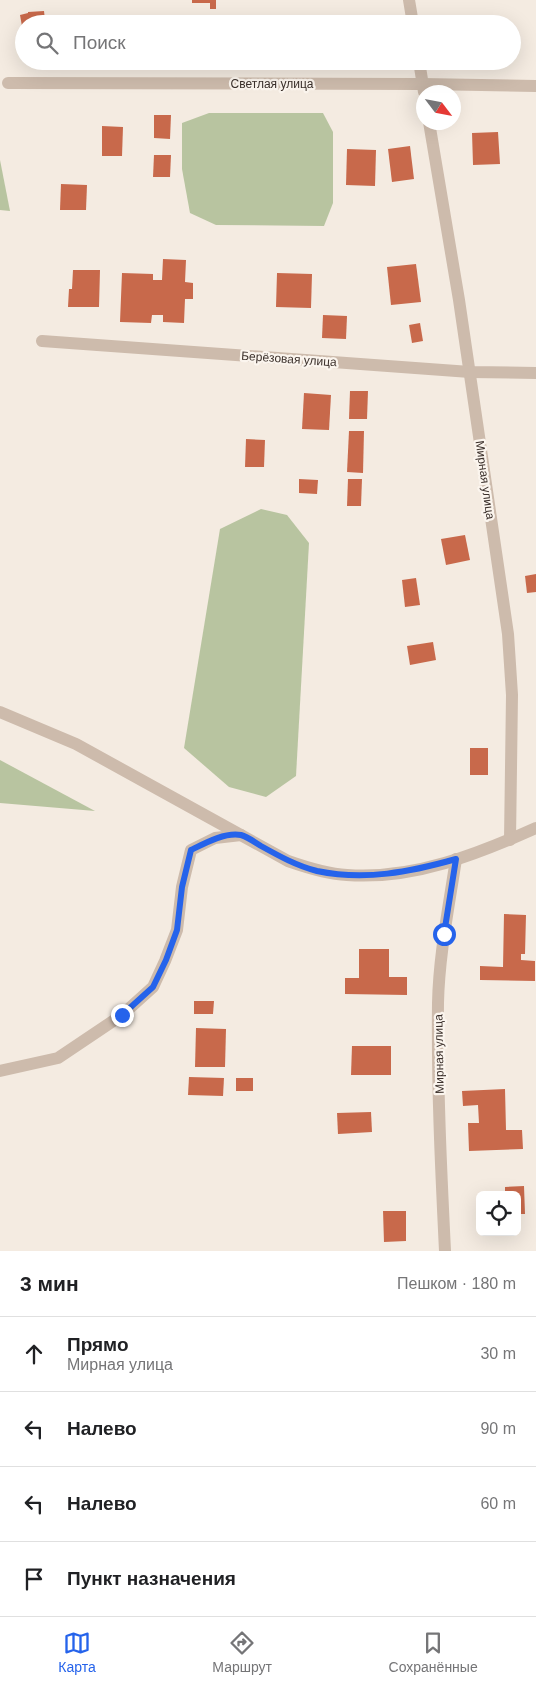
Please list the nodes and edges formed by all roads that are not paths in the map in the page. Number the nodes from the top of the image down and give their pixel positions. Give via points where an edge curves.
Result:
1 (409, 0) edge
2 (412, 15) edge
3 (420, 70) edge
4 (8, 83) dead end
5 (423, 85) edge
6 (536, 86) edge
7 (461, 87) edge
8 (416, 88) edge
9 (430, 130) edge
10 (42, 341) dead end
11 (470, 372) junction
12 (536, 373) edge
13 (0, 712) edge
14 (536, 828) edge
15 (241, 835) junction
16 (510, 840) junction
17 (456, 859) junction
18 (0, 1071) edge
19 (445, 1251) edge

1 - 2 street
3 - 5 street
4 - 8 street, Светлая улица
6 - 7 street, Светлая улица
9 - 11 street, Мирная улица
10 - 11 street, Берёзовая улица
11 - 12 street, Берёзовая улица
11 - 16 street, Мирная улица via 508,634 512,695
13 - 15 street via 76,744
14 - 16 street
15 - 17 street via 288,861 347,876 421,869
15 - 18 street via 215,838 191,850 177,930 153,987 122,1015 58,1058
16 - 17 street
17 - 19 street, Мирная улица via 444,934 438,1002

